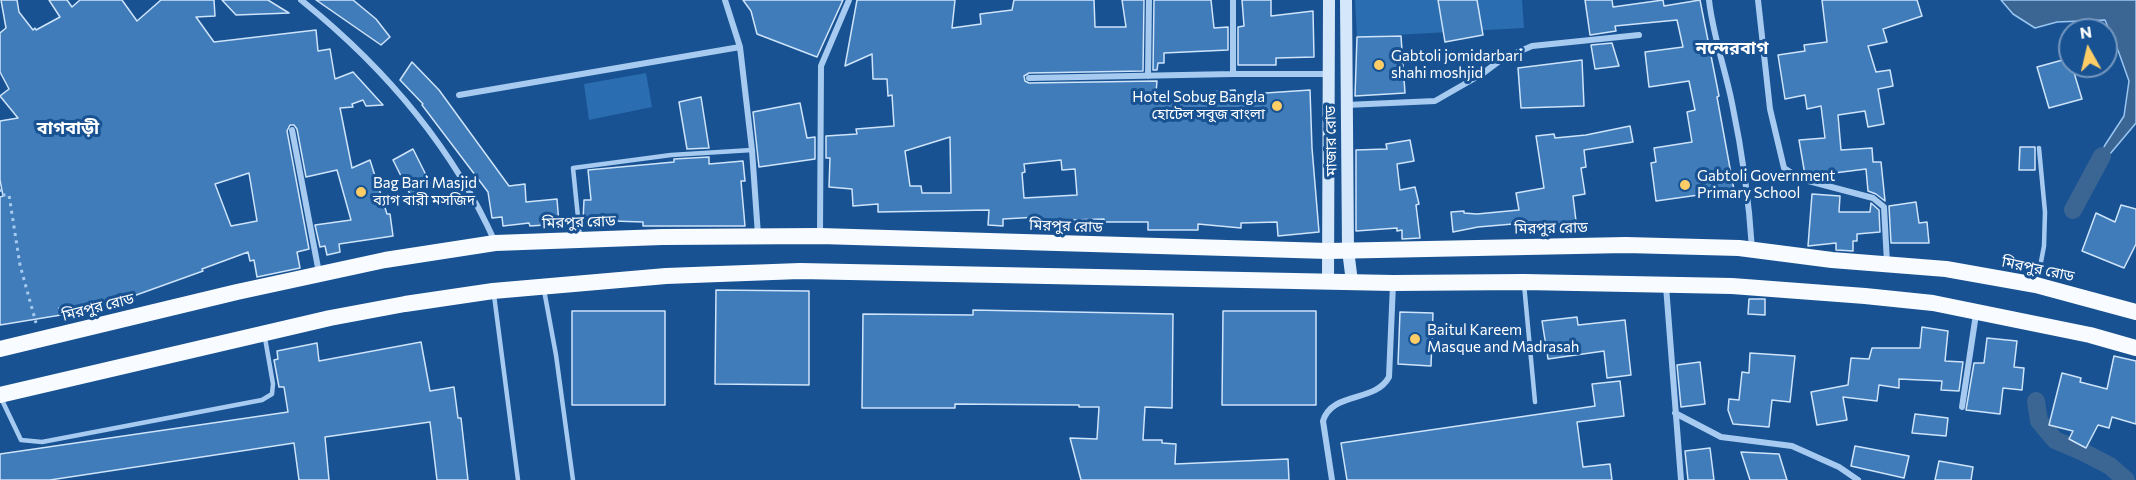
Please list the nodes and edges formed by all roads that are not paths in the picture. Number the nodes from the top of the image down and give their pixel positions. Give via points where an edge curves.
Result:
1 (302, 0) edge
2 (725, 0) edge
3 (849, 0) edge
4 (1149, 0) edge
5 (1233, 0) edge
6 (1329, 0) edge
7 (1346, 0) edge
8 (1709, 0) edge
9 (1758, 0) edge
10 (1639, 35) dead end
11 (740, 47) junction
12 (1233, 74) junction
13 (1329, 74) junction
14 (1148, 76) junction
15 (1029, 78) dead end
16 (459, 95) dead end
17 (1346, 105) junction
18 (292, 130) dead end
19 (2039, 148) dead end
20 (752, 150) junction
21 (758, 236) junction
22 (820, 236) junction
23 (580, 240) junction
24 (495, 243) junction
25 (1348, 250) junction
26 (1752, 250) junction
27 (1328, 251) junction
28 (1887, 264) junction
29 (319, 274) junction
30 (1328, 281) junction
31 (1352, 282) junction
32 (1524, 282) junction
33 (1393, 284) junction
34 (2036, 285) junction
35 (1666, 286) junction
36 (543, 287) junction
37 (493, 291) junction
38 (1976, 311) junction
39 (2136, 312) edge
40 (265, 335) junction
41 (2136, 348) edge
42 (0, 349) edge
43 (0, 396) edge
44 (1535, 402) dead end
45 (1962, 407) dead end
46 (1675, 413) junction
47 (518, 480) edge
48 (573, 480) edge
49 (1332, 480) edge
50 (1681, 480) edge
51 (1858, 480) edge

1 - 24 street via 363,54 414,110 468,187
2 - 11 street
3 - 22 street via 821,66
4 - 14 street
5 - 12 street
6 - 13 main road, মাজার রোড
7 - 17 main road, মাজার রোড
8 - 26 street via 1732,102
9 - 28 street via 1770,109 1784,168 1801,179 1873,198 1884,207
10 - 17 street via 1532,46 1502,59 1435,101
11 - 16 street
11 - 20 street
12 - 13 street
12 - 14 street
13 - 27 main road, মাজার রোড
14 - 15 street
17 - 25 main road, মাজার রোড
18 - 29 street
19 - 34 lane via 2045,223
20 - 21 street
20 - 23 lane via 671,155 573,168
21 - 22 highway, মিরপুর রোড
21 - 23 highway, মিরপুর রোড
22 - 27 highway, মিরপুর রোড
23 - 24 highway, মিরপুর রোড
24 - 29 highway, মিরপুর রোড
25 - 26 highway, মিরপুর রোড via 1626,244
25 - 27 highway, মিরপুর রোড
25 - 31 main road, মাজার রোড
26 - 28 highway, মিরপুর রোড
27 - 30 main road, মাজার রোড
28 - 34 highway, মিরপুর রোড via 1946,269
29 - 42 highway, মিরপুর রোড
30 - 31 highway
30 - 36 highway via 800,271 666,276
31 - 33 highway
32 - 33 highway
32 - 35 highway
32 - 44 lane
33 - 49 street via 1389,377 1378,389 1334,405 1323,421
34 - 39 highway, মিরপুর রোড
35 - 38 highway via 1732,286 1865,296
35 - 46 street
36 - 37 highway
36 - 48 lane
37 - 40 highway via 330,318
37 - 47 lane
38 - 41 highway
38 - 45 street
40 - 43 highway
40 - 43 lane via 273,384 272,394 262,400 28,442 21,440
46 - 50 street
46 - 51 street via 1721,437 1792,446

